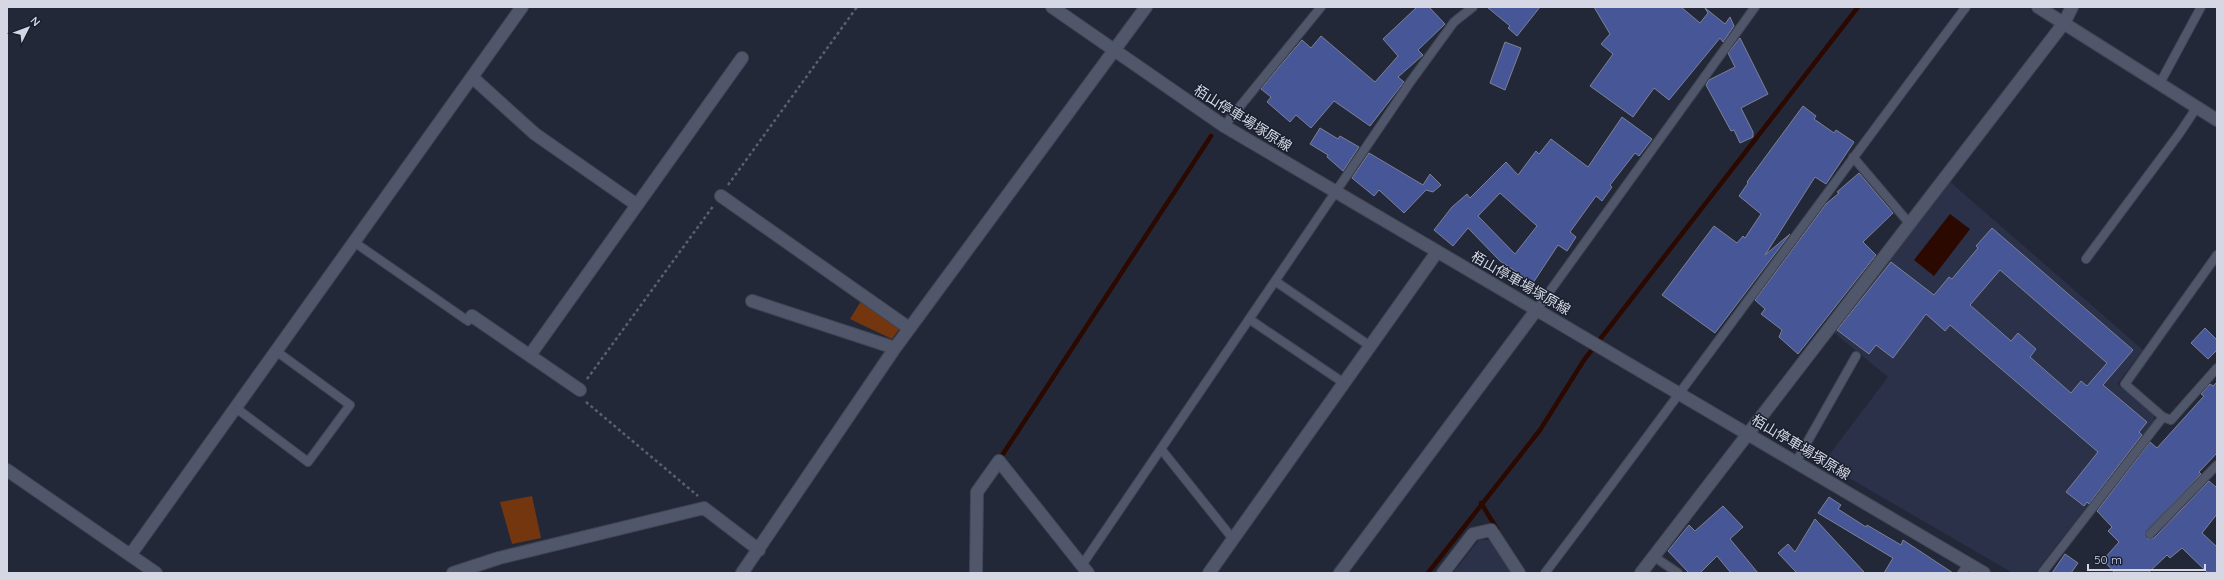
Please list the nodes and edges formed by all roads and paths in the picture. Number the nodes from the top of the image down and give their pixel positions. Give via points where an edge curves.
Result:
1 (522, 7) edge
2 (857, 7) edge
3 (1052, 7) edge
4 (1146, 7) edge
5 (1321, 7) edge
6 (1473, 7) edge
7 (1755, 7) edge
8 (1966, 7) edge
9 (2038, 7) edge
10 (2072, 7) edge
11 (2201, 7) edge
12 (2064, 23) junction
13 (1114, 51) junction
14 (742, 58) dead end
15 (472, 77) junction
16 (2160, 83) junction
17 (2197, 107) junction
18 (2217, 120) edge
19 (1224, 126) junction
20 (1852, 157) junction
21 (1336, 191) junction
22 (720, 196) junction
23 (637, 205) junction
24 (1909, 223) junction
25 (354, 242) junction
26 (1437, 252) junction
27 (2217, 255) edge
28 (2086, 259) dead end
29 (1275, 281) junction
30 (752, 301) dead end
31 (1537, 309) junction
32 (472, 316) joint
33 (1249, 319) junction
34 (910, 328) junction
35 (1370, 346) junction
36 (895, 348) junction
37 (276, 351) junction
38 (530, 355) junction
39 (1856, 356) dead end
40 (2217, 368) edge
41 (1344, 383) junction
42 (580, 390) junction
43 (1681, 394) junction
44 (236, 408) junction
45 (2163, 416) junction
46 (1748, 434) junction
47 (1161, 449) junction
48 (1796, 462) junction
49 (2217, 465) edge
50 (7, 470) edge
51 (704, 508) junction
52 (2150, 534) dead end
53 (1233, 539) junction
54 (759, 550) junction
55 (131, 554) junction
56 (1653, 556) junction
57 (1085, 569) edge
58 (1965, 569) edge
59 (747, 571) edge
60 (156, 573) edge
61 (453, 573) edge
62 (976, 573) edge
63 (1209, 573) edge
64 (1340, 573) edge
65 (1443, 573) edge
66 (1519, 573) edge
67 (1545, 573) edge
68 (1641, 573) edge
69 (1678, 573) edge
70 (1984, 573) edge
71 (2042, 573) edge

1 - 15 street
2 - 22 path
3 - 13 street, 栢山停車場塚原線
4 - 13 street
5 - 19 lane
6 - 21 lane via 1454,22
7 - 31 lane
8 - 20 lane
9 - 12 street
10 - 12 street
11 - 16 lane
12 - 16 street
12 - 24 street
13 - 19 street, 栢山停車場塚原線
13 - 34 street
14 - 23 street
15 - 23 street via 535,134
15 - 25 street
16 - 17 street
17 - 18 street
17 - 28 lane
19 - 21 street, 栢山停車場塚原線
20 - 24 lane
20 - 43 lane
21 - 26 street, 栢山停車場塚原線
21 - 29 lane
22 - 34 street
22 - 42 path
23 - 38 street
24 - 46 street
25 - 32 lane via 468,321
25 - 37 street
26 - 31 street, 栢山停車場塚原線
26 - 35 street
27 - 45 lane via 2125,384
29 - 33 lane
29 - 35 lane
30 - 36 street
31 - 43 street, 栢山停車場塚原線
31 - 64 street
32 - 38 street
33 - 41 lane
33 - 47 lane
34 - 36 street
35 - 41 street
36 - 54 street
37 - 44 street
37 - 44 lane via 350,405 308,462
38 - 42 street
39 - 48 lane
40 - 45 lane via 2171,420
41 - 53 street
42 - 51 path via 576,394 698,495
43 - 46 street, 栢山停車場塚原線
43 - 67 lane
44 - 55 street
45 - 71 lane
46 - 48 street, 栢山停車場塚原線
46 - 56 street
47 - 53 lane
47 - 57 lane
48 - 58 street, 栢山停車場塚原線
49 - 52 lane
50 - 55 street
51 - 54 street
51 - 61 street via 500,558
53 - 63 street
54 - 59 street
55 - 60 street
56 - 68 street
56 - 69 lane
57 - 62 street via 999,461 977,492
58 - 70 street, 栢山停車場塚原線
65 - 66 street via 1473,534 1491,530

